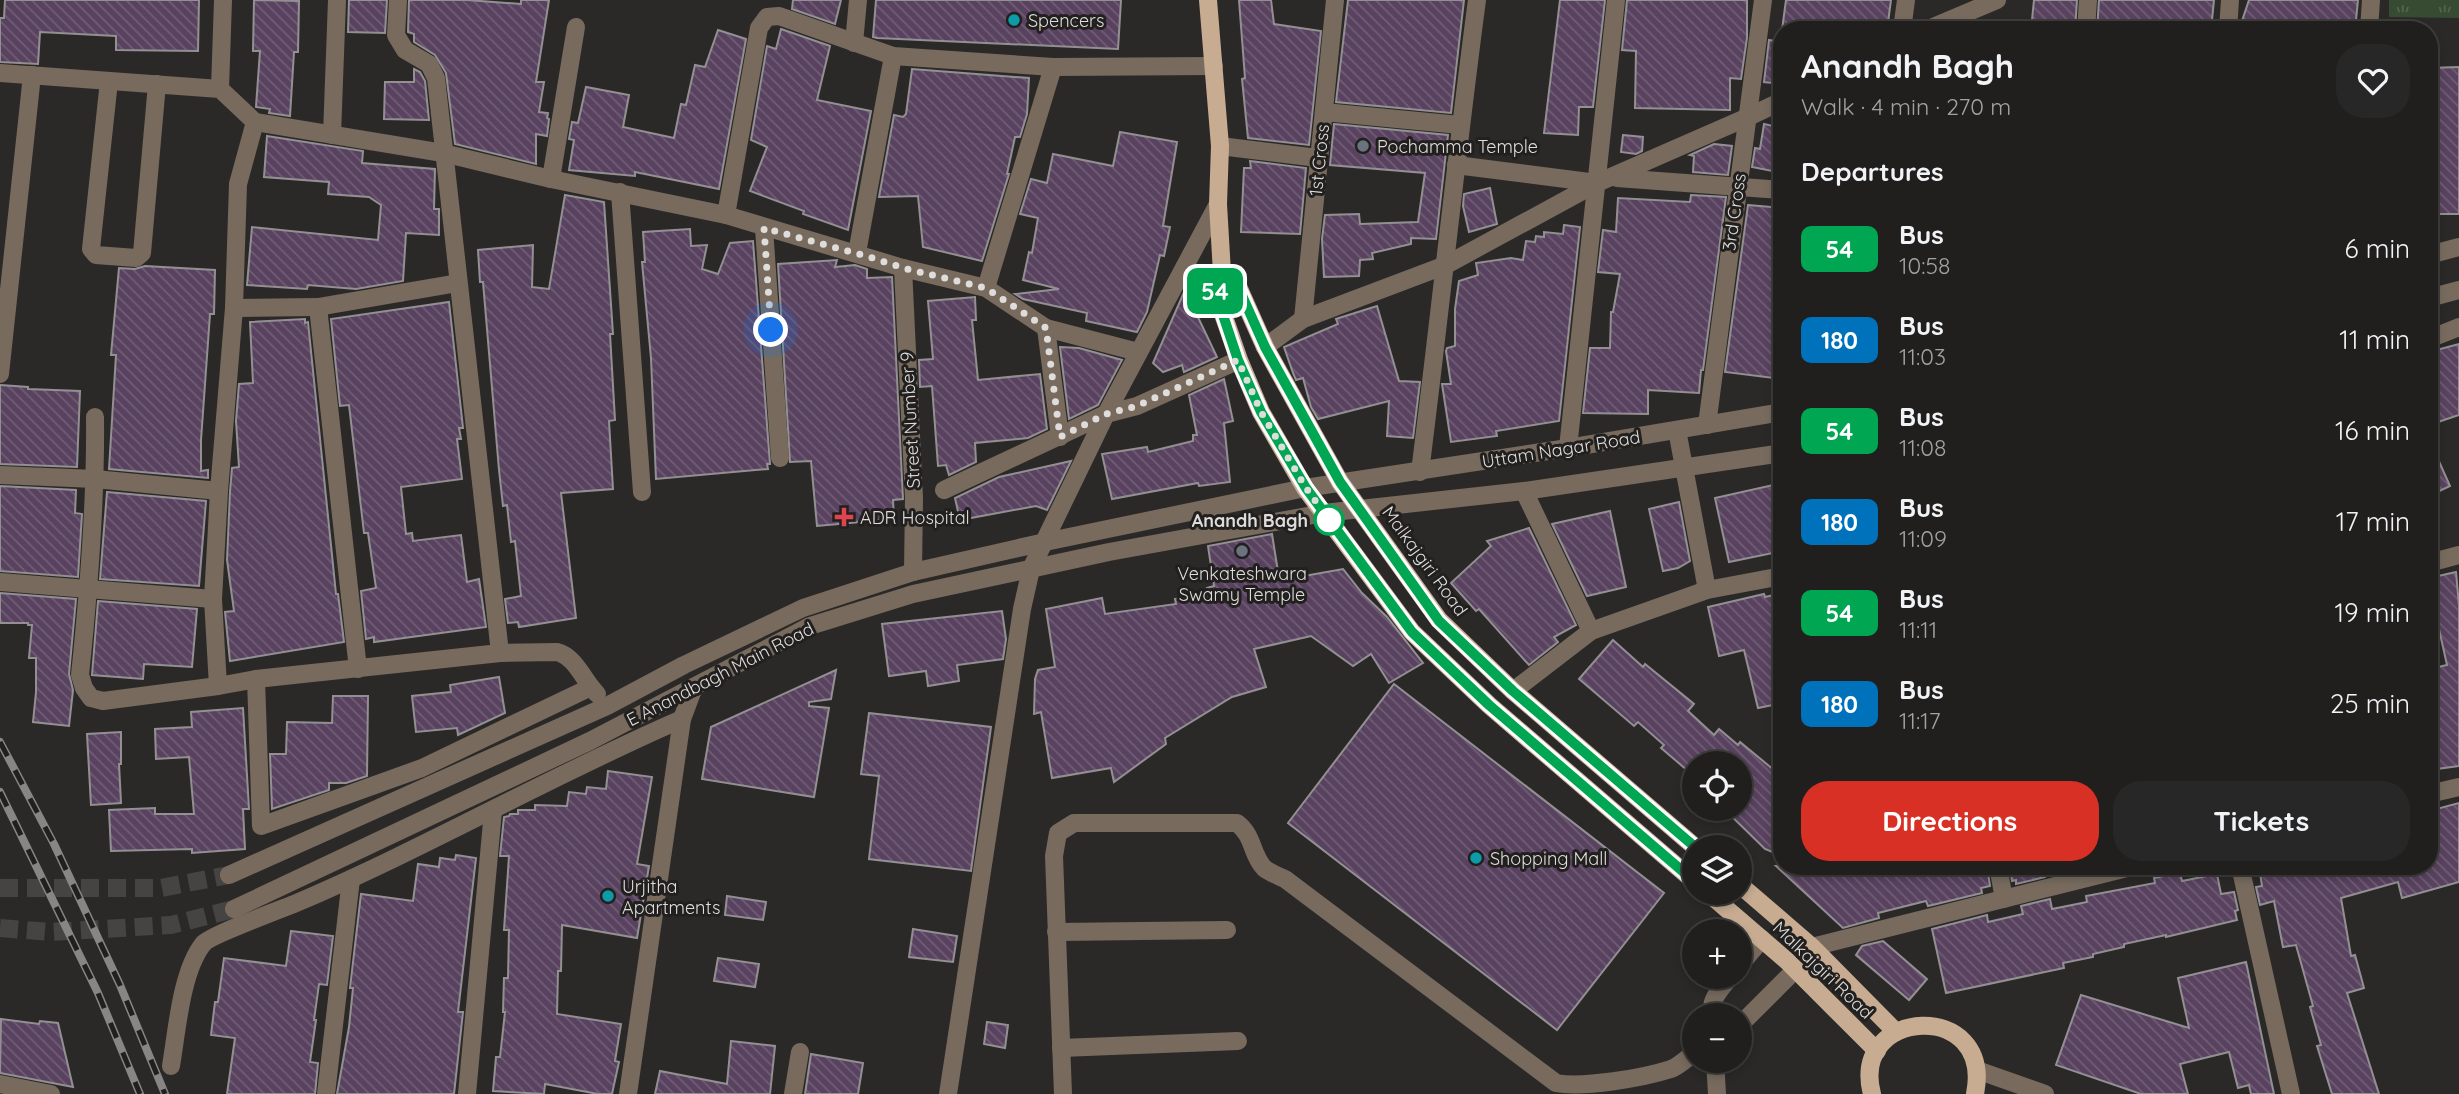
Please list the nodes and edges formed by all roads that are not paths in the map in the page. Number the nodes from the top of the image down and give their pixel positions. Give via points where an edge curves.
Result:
1 (223, 0) edge
2 (337, 0) edge
3 (398, 0) edge
4 (858, 0) edge
5 (1208, 0) edge
6 (1335, 0) edge
7 (1477, 0) edge
8 (1616, 0) edge
9 (1763, 0) edge
10 (1906, 0) edge
11 (1997, 0) edge
12 (2088, 0) edge
13 (2230, 0) edge
14 (2371, 0) edge
15 (1903, 21) edge
16 (1947, 21) edge
17 (2087, 21) edge
18 (2229, 21) edge
19 (2370, 21) edge
20 (576, 27) dead end
21 (854, 43) junction
22 (893, 56) junction
23 (1214, 66) junction
24 (1053, 67) junction
25 (0, 73) edge
26 (32, 75) junction
27 (109, 81) junction
28 (157, 84) junction
29 (220, 89) junction
30 (1773, 105) edge
31 (1324, 112) junction
32 (1748, 117) junction
33 (255, 122) junction
34 (1460, 125) junction
35 (332, 135) junction
36 (1220, 146) junction
37 (443, 153) junction
38 (1318, 158) junction
39 (1455, 165) junction
40 (551, 179) junction
41 (1605, 180) junction
42 (1737, 186) junction
43 (1773, 189) edge
44 (620, 192) junction
45 (1218, 204) junction
46 (726, 215) junction
47 (764, 228) junction
48 (2459, 240) edge
49 (2438, 246) edge
50 (2459, 247) edge
51 (857, 253) junction
52 (2438, 253) edge
53 (1446, 265) junction
54 (903, 268) junction
55 (1222, 273) junction
56 (458, 283) junction
57 (986, 288) junction
58 (2459, 290) edge
59 (2438, 296) edge
60 (318, 307) junction
61 (234, 308) junction
62 (1303, 319) junction
63 (2459, 327) edge
64 (1046, 328) junction
65 (2438, 335) edge
66 (1265, 347) junction
67 (1138, 352) junction
68 (1238, 360) junction
69 (0, 374) edge
70 (1106, 414) junction
71 (1773, 414) edge
72 (95, 417) dead end
73 (1707, 425) junction
74 (1677, 430) junction
75 (1060, 437) junction
76 (1568, 448) junction
77 (1773, 454) edge
78 (780, 458) dead end
79 (1684, 468) junction
80 (1420, 471) junction
81 (0, 475) edge
82 (95, 479) junction
83 (1340, 482) junction
84 (1306, 488) junction
85 (944, 490) dead end
86 (219, 491) junction
87 (1524, 491) junction
88 (642, 492) dead end
89 (1361, 508) junction
90 (1324, 513) junction
91 (1045, 542) junction
92 (2459, 555) edge
93 (2438, 561) edge
94 (1031, 569) junction
95 (913, 572) junction
96 (1773, 578) edge
97 (0, 582) edge
98 (89, 588) junction
99 (1707, 590) junction
100 (213, 599) junction
101 (1591, 631) junction
102 (500, 653) junction
103 (358, 669) junction
104 (256, 679) junction
105 (218, 686) junction
106 (591, 687) junction
107 (694, 687) junction
108 (1513, 691) junction
109 (607, 706) junction
110 (682, 719) junction
111 (2459, 787) edge
112 (2438, 792) edge
113 (493, 811) junction
114 (1682, 836) edge
115 (1682, 871) edge
116 (229, 875) tunnel mouth
117 (1999, 875) edge
118 (2100, 875) edge
119 (2242, 875) edge
120 (351, 879) junction
121 (1752, 895) edge
122 (2004, 900) junction
123 (1722, 905) edge
124 (234, 909) tunnel mouth
125 (1227, 930) dead end
126 (1056, 932) junction
127 (1762, 939) junction
128 (1812, 947) junction
129 (1752, 951) edge
130 (1796, 969) junction
131 (1752, 1013) edge
132 (1896, 1032) junction
133 (1238, 1041) dead end
134 (1061, 1048) junction
135 (1877, 1051) junction
136 (800, 1052) dead end
137 (1682, 1062) edge
138 (171, 1066) dead end
139 (1977, 1070) junction
140 (1716, 1073) edge
141 (0, 1084) edge
142 (51, 1094) edge
143 (326, 1094) edge
144 (467, 1094) edge
145 (628, 1094) edge
146 (793, 1094) edge
147 (948, 1094) edge
148 (1063, 1094) edge
149 (1717, 1094) edge
150 (1872, 1094) edge
151 (1975, 1094) edge
152 (2045, 1094) edge
153 (2291, 1094) edge

1 - 29 street
2 - 35 street
3 - 37 street via 396,35 405,50 429,64 436,78
4 - 21 street
5 - 23 main road
6 - 31 street, 1st Cross
7 - 34 street
8 - 41 street
9 - 32 street, 3rd Cross
10 - 15 street
11 - 16 street
12 - 17 street
13 - 18 street
14 - 19 street
20 - 40 street
21 - 22 street
21 - 46 street via 779,16 767,17 759,28
22 - 24 street
22 - 51 street
23 - 24 street
23 - 36 main road
24 - 57 street
25 - 26 street
26 - 27 street
26 - 69 street
27 - 28 street
27 - 28 street via 91,249 96,254 136,258 142,253
28 - 29 street
29 - 33 street
30 - 32 street
31 - 34 street
31 - 38 street, 1st Cross
32 - 41 street
32 - 42 street, 3rd Cross
33 - 35 street
33 - 61 street via 237,184
34 - 39 street
35 - 37 street
36 - 38 street
36 - 45 main road
37 - 40 street
37 - 56 street
38 - 62 street, 1st Cross
39 - 41 street
39 - 53 street
40 - 44 street
41 - 42 street
41 - 53 street
41 - 76 street
42 - 43 street
42 - 73 street, 3rd Cross
44 - 46 street
44 - 88 street
45 - 55 main road
45 - 67 street
46 - 47 street
47 - 51 street
47 - 78 street
48 - 49 street
50 - 52 street
51 - 54 street
53 - 62 street
53 - 80 street
54 - 57 street
54 - 95 street, Street Number 9
55 - 66 main road, Malkajgiri Road via 1236,282
55 - 68 main road via 1215,291
56 - 60 street
56 - 102 street
57 - 64 street
58 - 59 street
60 - 61 street
60 - 103 street
61 - 86 street
62 - 66 street
63 - 65 street
64 - 67 street
64 - 75 street
66 - 83 main road, Malkajgiri Road
67 - 70 street
68 - 70 street via 1137,406
68 - 84 main road via 1261,412
70 - 75 street
70 - 91 street
71 - 73 street, Uttam Nagar Road
72 - 82 street
73 - 74 street, Uttam Nagar Road
74 - 76 street, Uttam Nagar Road
74 - 79 street
75 - 85 street
76 - 80 street, Uttam Nagar Road
77 - 79 street, Uttam Nagar Road
79 - 87 street, Uttam Nagar Road
79 - 99 street
80 - 83 street, Uttam Nagar Road
81 - 82 street
82 - 86 street
82 - 98 street
83 - 84 street, E Anandbagh Main Road
83 - 89 main road, Malkajgiri Road
84 - 90 main road
84 - 91 street, E Anandbagh Main Road
86 - 100 street
87 - 89 street, Uttam Nagar Road
87 - 101 street
89 - 90 street, E Anandbagh Main Road
89 - 108 main road, Malkajgiri Road via 1439,621
90 - 94 street, E Anandbagh Main Road
90 - 115 main road via 1412,632 1489,705
91 - 94 street
91 - 95 street, E Anandbagh Main Road
92 - 93 street
94 - 107 street, E Anandbagh Main Road via 913,594 810,626
94 - 147 street
95 - 109 street, E Anandbagh Main Road via 803,608
96 - 99 street
97 - 98 street
98 - 100 street
98 - 105 street via 80,675 91,698 103,701
99 - 101 street
100 - 105 street
101 - 108 street
102 - 103 street
102 - 106 street via 565,654
103 - 104 street
104 - 105 street
104 - 106 street via 261,826 422,768
106 - 109 street
107 - 110 street
107 - 124 street, E Anandbagh Main Road
108 - 114 main road, Malkajgiri Road
109 - 116 street, E Anandbagh Main Road
110 - 113 street via 601,754
110 - 145 street
111 - 112 street
113 - 120 street
113 - 144 street
117 - 122 street
118 - 122 street
119 - 153 street
120 - 138 street via 204,942 190,965
120 - 143 street
121 - 128 main road, Malkajgiri Road
122 - 128 street
123 - 127 main road, Malkajgiri Road
125 - 126 street
126 - 134 street
126 - 137 street via 1054,846 1065,827 1074,823 1237,823 1246,830 1266,869 1556,1083 1571,1086 1640,1076
127 - 129 street
127 - 130 main road, Malkajgiri Road
128 - 132 main road, Malkajgiri Road
130 - 131 street
130 - 135 main road, Malkajgiri Road
132 - 135 main road
132 - 139 main road via 1921,1024 1947,1029 1967,1046
133 - 134 street
134 - 148 street
135 - 150 main road via 1870,1078
136 - 146 street
139 - 151 main road
139 - 152 street
140 - 149 street
141 - 142 street

